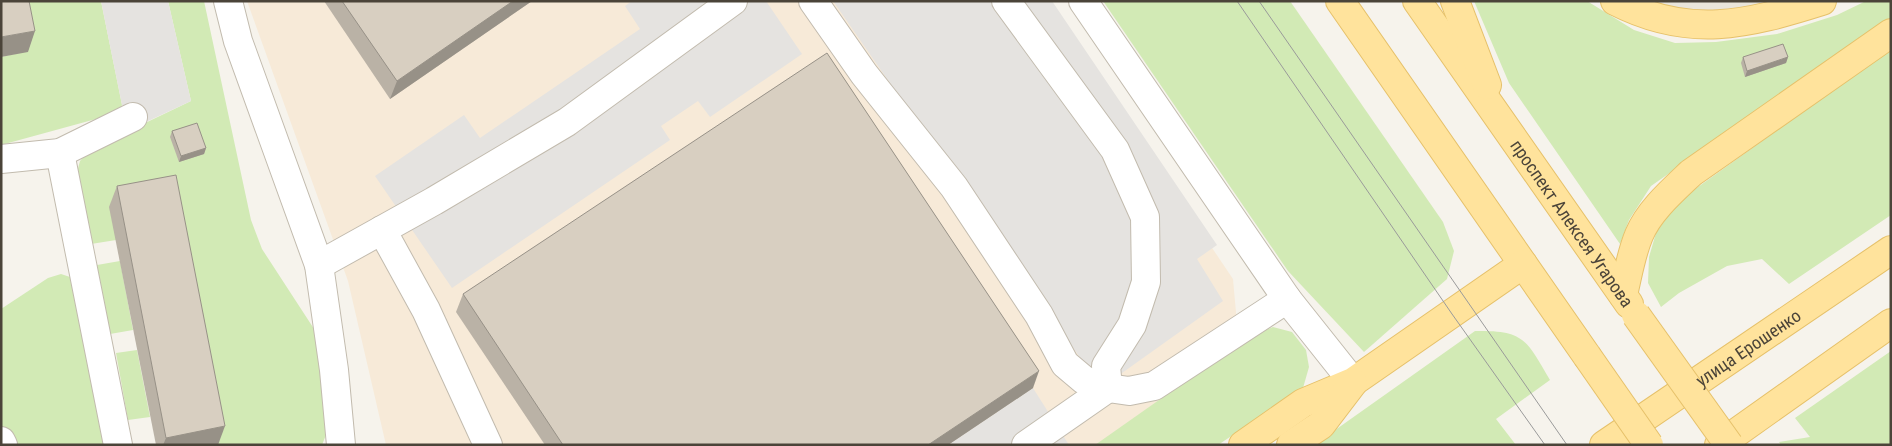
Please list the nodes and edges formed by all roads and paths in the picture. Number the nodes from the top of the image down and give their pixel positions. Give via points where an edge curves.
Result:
1 (228, 1) edge
2 (733, 1) edge
3 (813, 1) edge
4 (1006, 1) edge
5 (1084, 1) edge
6 (1340, 1) edge
7 (1417, 1) edge
8 (1455, 1) edge
9 (1614, 1) edge
10 (1822, 1) edge
11 (1891, 33) edge
12 (133, 117) dead end
13 (1503, 126) junction
14 (60, 153) junction
15 (1, 159) edge
16 (382, 230) junction
17 (1891, 250) edge
18 (1523, 264) junction
19 (319, 265) junction
20 (1287, 299) junction
21 (1630, 305) junction
22 (1891, 323) edge
23 (1354, 382) junction
24 (1108, 388) junction
25 (1, 442) edge
26 (4, 445) edge
27 (118, 445) edge
28 (340, 445) edge
29 (488, 445) edge
30 (1026, 445) edge
31 (1242, 445) edge
32 (1291, 445) edge
33 (1604, 445) edge
34 (1649, 445) edge
35 (1720, 445) edge
36 (1729, 445) edge

1 - 19 street via 238,41
2 - 16 street via 567,122
3 - 24 street via 864,74 954,187 1039,315 1065,364 1084,380
4 - 24 street via 1115,150 1145,217 1146,282 1132,325 1106,366
5 - 20 street
6 - 18 main road
7 - 13 main road, проспект Алексея Угарова
8 - 13 main road
9 - 10 main road via 1641,15 1722,26 1776,16
11 - 21 main road via 1691,173 1664,198 1640,233 1631,261
12 - 14 street
13 - 21 main road, проспект Алексея Угарова
14 - 15 street
14 - 27 street
16 - 19 street
16 - 29 street via 426,310
17 - 33 main road, улица Ерошенко
18 - 23 main road
18 - 34 main road, bridge
19 - 28 street via 334,370
20 - 23 street
20 - 24 street via 1154,386 1129,391
21 - 36 main road, проспект Алексея Угарова, bridge
22 - 35 main road
23 - 31 main road via 1303,404
23 - 32 main road via 1321,425
24 - 30 street
25 - 26 street

